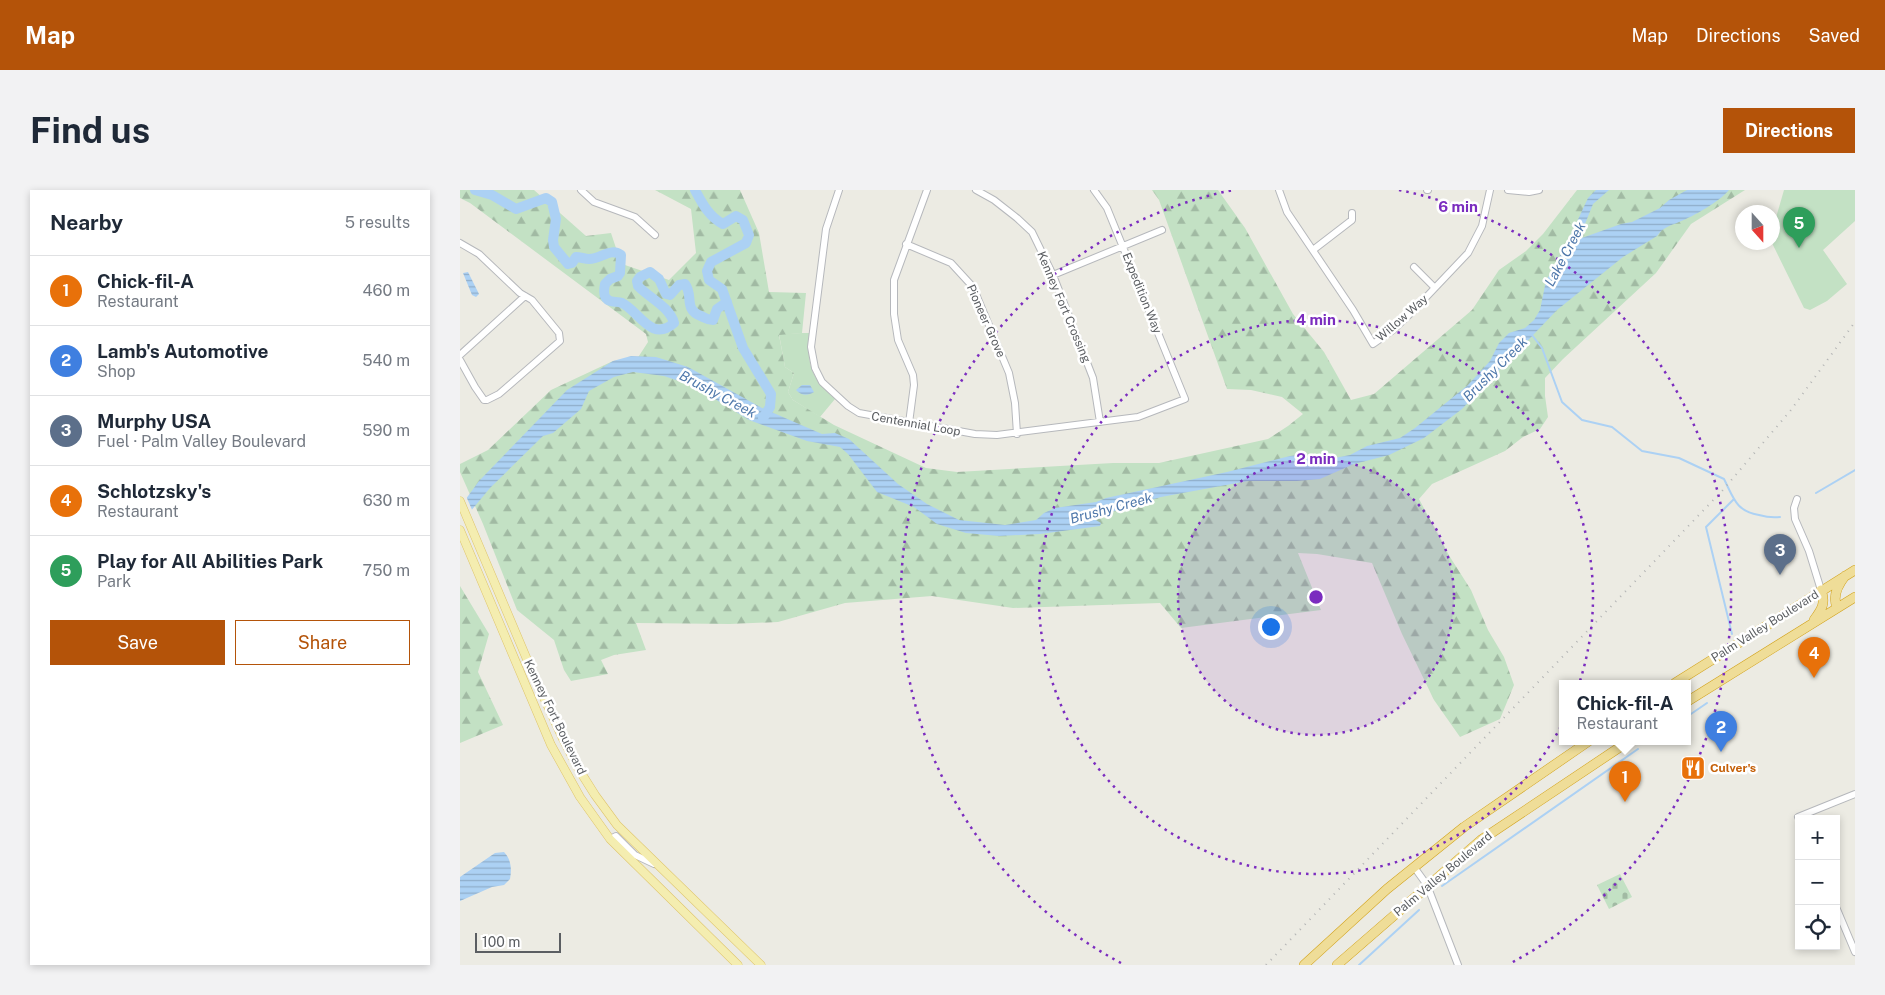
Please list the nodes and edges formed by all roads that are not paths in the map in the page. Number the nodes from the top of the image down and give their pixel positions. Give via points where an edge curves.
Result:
1 (581, 190) edge
2 (839, 190) edge
3 (927, 190) edge
4 (976, 190) edge
5 (1094, 190) edge
6 (1279, 190) edge
7 (1490, 190) edge
8 (1508, 190) edge
9 (1540, 190) edge
10 (1352, 213) dead end
11 (1162, 230) dead end
12 (655, 236) dead end
13 (460, 243) edge
14 (906, 244) junction
15 (1122, 246) junction
16 (1313, 250) junction
17 (1414, 267) dead end
18 (1053, 275) junction
19 (1435, 288) junction
20 (525, 296) junction
21 (460, 354) edge
22 (460, 360) edge
23 (1185, 399) joint
24 (1100, 422) junction
25 (909, 423) junction
26 (1017, 434) junction
27 (1797, 499) dead end
28 (460, 501) edge
29 (460, 530) edge
30 (1851, 572) edge
31 (1821, 590) junction
32 (1855, 597) edge
33 (1837, 607) junction
34 (1813, 622) junction
35 (1680, 680) edge
36 (1691, 700) edge
37 (1583, 745) edge
38 (1624, 745) edge
39 (1855, 794) edge
40 (1803, 815) edge
41 (610, 838) junction
42 (658, 865) junction
43 (1414, 867) junction
44 (1428, 885) junction
45 (1840, 925) edge
46 (1855, 952) edge
47 (738, 965) edge
48 (760, 965) edge
49 (1304, 965) edge
50 (1337, 965) edge
51 (1458, 965) edge

1 - 12 street via 594,202 635,217
2 - 25 street, Centennial Loop via 826,229 818,281 810,347 814,368 822,382 859,413
3 - 14 street
4 - 18 street, Kenney Fort Crossing via 994,200 1032,232
5 - 15 street, Expedition Way via 1107,208
6 - 16 street, Willow Way via 1287,212
7 - 19 street, Willow Way via 1485,217 1474,243
8 - 9 street
10 - 16 street via 1352,220
11 - 15 street
13 - 20 street via 478,254
14 - 25 street via 894,280 894,314 898,340 913,375 914,394
14 - 26 street, Pioneer Grove via 951,263 974,287 1009,372
15 - 18 street
15 - 23 street, Expedition Way
16 - 19 street, Willow Way via 1373,344 1406,318
17 - 19 street
18 - 24 street, Kenney Fort Crossing via 1093,378
20 - 21 street
20 - 22 street via 559,333 558,344 499,394 487,400 475,387
23 - 24 street, Centennial Loop via 1138,418
24 - 26 street, Centennial Loop
25 - 26 street, Centennial Loop via 975,434
27 - 31 street via 1795,519
28 - 42 main road, Kenney Fort Boulevard via 566,746 617,825
29 - 41 main road, Kenney Fort Boulevard via 551,745 580,798
30 - 31 highway, Palm Valley Boulevard
30 - 33 highway via 1836,594
31 - 34 highway via 1824,604
31 - 35 highway, Palm Valley Boulevard
32 - 33 highway, Palm Valley Boulevard
33 - 34 highway, Palm Valley Boulevard
34 - 36 highway, Palm Valley Boulevard
37 - 43 highway, Palm Valley Boulevard via 1464,827
38 - 44 highway, Palm Valley Boulevard via 1481,840
39 - 40 street
41 - 42 street via 616,836 635,855
41 - 47 main road, Kenney Fort Boulevard
42 - 48 main road, Kenney Fort Boulevard
43 - 44 street
43 - 49 highway, Palm Valley Boulevard
44 - 50 highway, Palm Valley Boulevard
44 - 51 street
45 - 46 street

